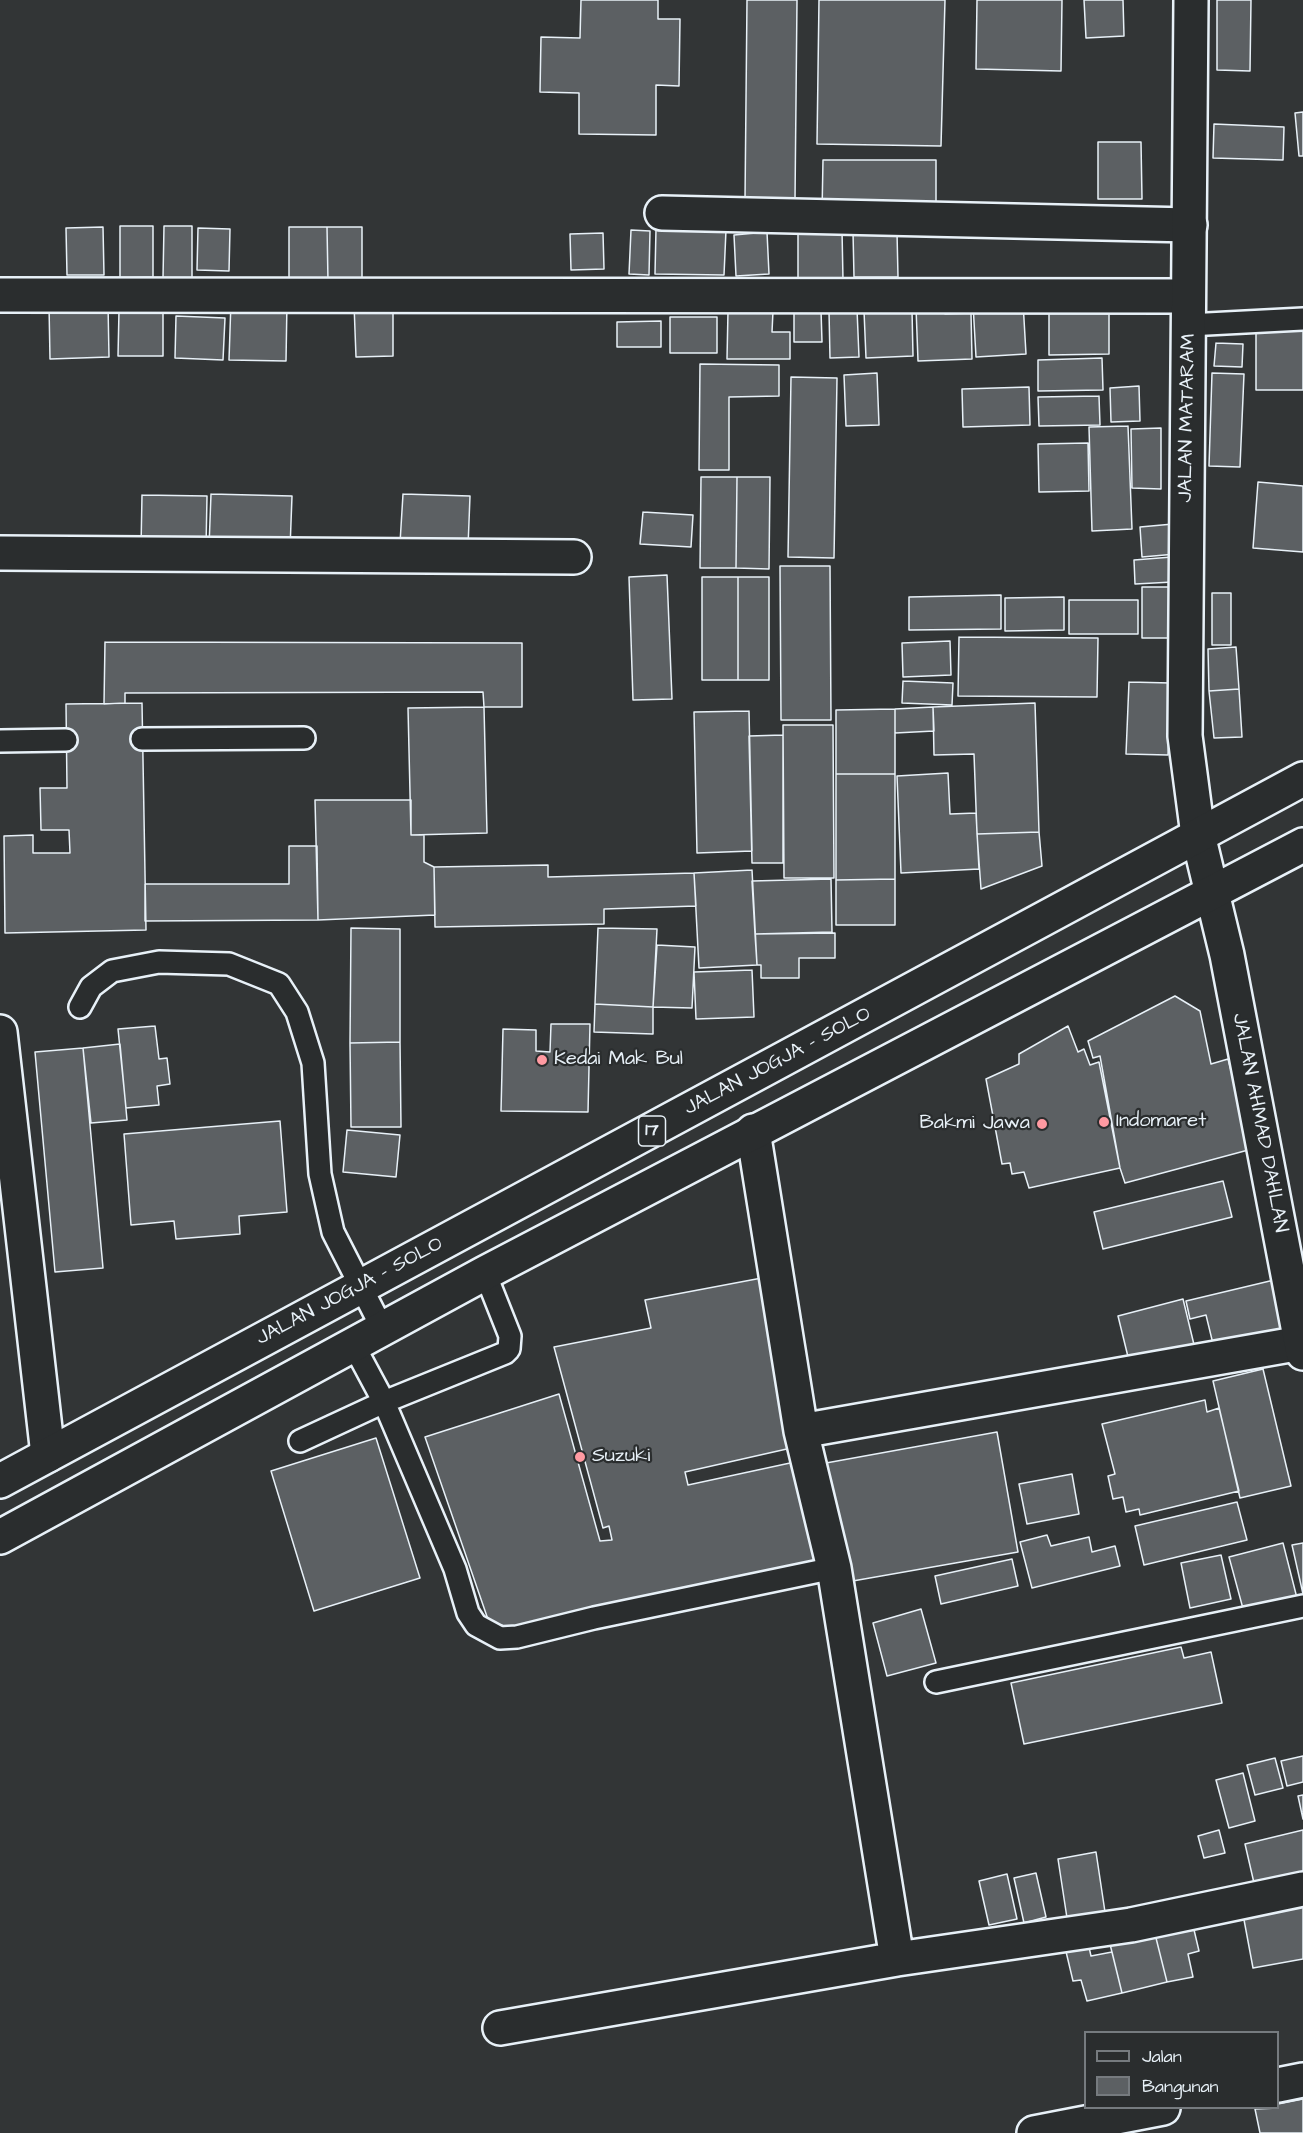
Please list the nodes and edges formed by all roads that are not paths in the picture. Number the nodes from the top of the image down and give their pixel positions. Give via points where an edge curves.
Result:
1 (1191, 0) edge
2 (662, 213) dead end
3 (1190, 225) junction
4 (0, 296) edge
5 (1188, 310) junction
6 (1303, 319) edge
7 (0, 553) edge
8 (574, 557) dead end
9 (142, 738) dead end
10 (304, 738) dead end
11 (66, 740) dead end
12 (0, 741) edge
13 (1303, 780) edge
14 (1198, 835) junction
15 (1303, 845) edge
16 (1213, 894) junction
17 (80, 1006) dead end
18 (0, 1032) edge
19 (3, 1091) edge
20 (753, 1131) junction
21 (485, 1273) junction
22 (361, 1286) junction
23 (382, 1328) junction
24 (353, 1344) junction
25 (1302, 1348) edge
26 (384, 1402) junction
27 (801, 1431) junction
28 (300, 1441) dead end
29 (48, 1455) junction
30 (0, 1481) edge
31 (0, 1537) edge
32 (834, 1568) junction
33 (1303, 1606) edge
34 (936, 1682) dead end
35 (1303, 1889) edge
36 (897, 1959) junction
37 (500, 2028) dead end
38 (1303, 2080) edge
39 (1279, 2085) edge
40 (1158, 2109) edge
41 (1034, 2133) edge

1 - 3 main road, JALAN MATARAM
2 - 3 main road
3 - 5 main road, JALAN MATARAM
4 - 5 main road
5 - 6 lane
5 - 14 main road, JALAN MATARAM via 1185,736
7 - 8 main road
9 - 10 lane
11 - 12 lane
13 - 14 main road, JALAN JOGJA - SOLO / 17
14 - 16 main road, JALAN MATARAM
14 - 22 main road, JALAN JOGJA - SOLO / 17
15 - 16 main road, 17
16 - 20 main road, 17
16 - 25 main road, JALAN AHMAD DAHLAN
17 - 22 lane via 91,987 112,970 159,962 229,964 279,984 297,1012 313,1062 320,1174 333,1232
18 - 19 main road
19 - 29 main road
20 - 21 main road, 17
20 - 27 main road
21 - 23 main road, 17
21 - 26 lane via 510,1336 509,1348 505,1353
22 - 23 lane
22 - 29 main road, JALAN JOGJA - SOLO / 17
23 - 24 main road, 17
24 - 26 lane
24 - 31 main road, 17
25 - 27 main road
26 - 28 lane
26 - 32 lane via 455,1569 468,1614 481,1629 500,1638
27 - 32 main road
29 - 30 main road, JALAN JOGJA - SOLO / 17
32 - 36 main road
33 - 34 lane
35 - 36 main road via 1131,1925
36 - 37 main road
38 - 39 main road
40 - 41 main road

